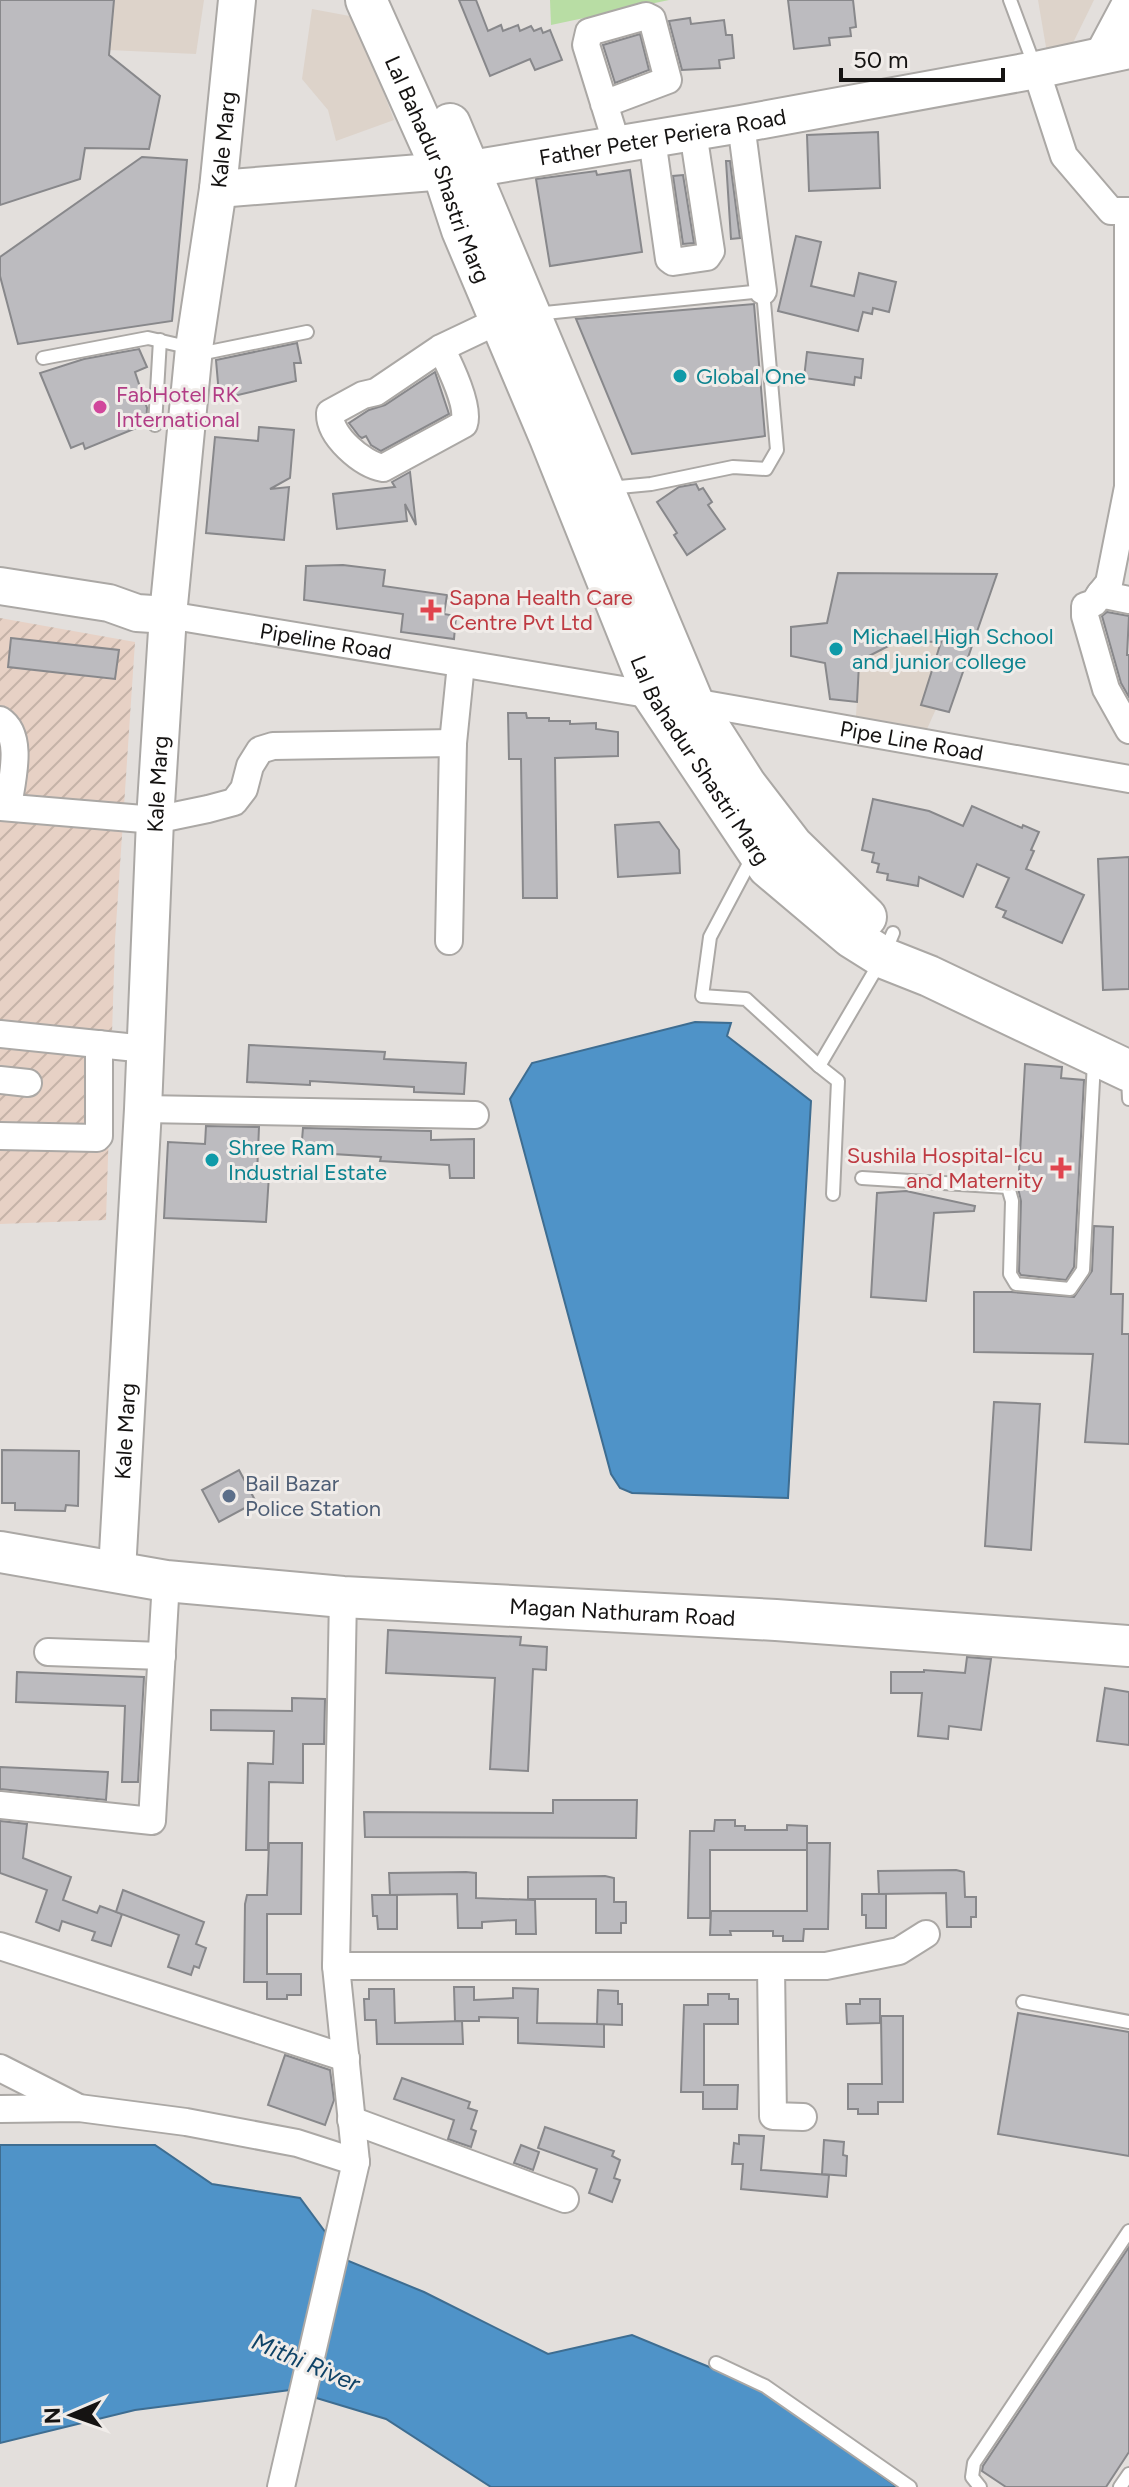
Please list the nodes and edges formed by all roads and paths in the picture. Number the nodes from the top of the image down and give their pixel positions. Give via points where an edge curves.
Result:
1 (237, 0) edge
2 (366, 0) edge
3 (394, 0) edge
4 (1010, 0) edge
5 (1129, 7) edge
6 (1117, 52) edge
7 (1036, 70) junction
8 (604, 104) dead end
9 (741, 124) junction
10 (693, 132) junction
11 (652, 139) junction
12 (617, 145) junction
13 (457, 171) junction
14 (218, 189) junction
15 (1129, 211) edge
16 (763, 291) junction
17 (516, 317) junction
18 (307, 332) dead end
19 (177, 344) junction
20 (441, 348) junction
21 (43, 358) dead end
22 (155, 425) dead end
23 (1129, 487) edge
24 (604, 488) junction
25 (0, 586) edge
26 (1100, 594) junction
27 (1129, 600) edge
28 (56, 604) junction
29 (0, 606) edge
30 (153, 614) junction
31 (461, 664) junction
32 (653, 695) junction
33 (693, 702) junction
34 (0, 720) edge
35 (1129, 730) edge
36 (453, 743) junction
37 (1129, 779) edge
38 (4, 807) edge
39 (155, 820) junction
40 (756, 850) junction
41 (449, 941) dead end
42 (888, 945) junction
43 (0, 1034) edge
44 (99, 1044) junction
45 (146, 1049) junction
46 (1120, 1059) edge
47 (819, 1066) junction
48 (0, 1080) edge
49 (28, 1083) dead end
50 (1129, 1099) edge
51 (475, 1115) dead end
52 (143, 1118) junction
53 (99, 1124) junction
54 (0, 1136) edge
55 (862, 1178) dead end
56 (833, 1194) dead end
57 (1, 1556) edge
58 (117, 1571) junction
59 (166, 1581) junction
60 (343, 1597) junction
61 (1129, 1646) edge
62 (48, 1652) dead end
63 (162, 1656) junction
64 (0, 1805) edge
65 (926, 1934) dead end
66 (0, 1946) edge
67 (336, 1966) junction
68 (771, 1966) junction
69 (1023, 2002) dead end
70 (1129, 2022) edge
71 (346, 2058) junction
72 (0, 2068) edge
73 (79, 2108) junction
74 (0, 2109) edge
75 (803, 2117) dead end
76 (351, 2120) junction
77 (356, 2162) junction
78 (565, 2199) dead end
79 (1129, 2231) edge
80 (716, 2363) dead end
81 (1129, 2474) edge
82 (281, 2487) edge
83 (910, 2487) edge
84 (980, 2487) edge
85 (1120, 2487) edge

1 - 14 main road, Kale Marg
2 - 13 main road, Lal Bahadur Shastri Marg
3 - 13 main road, Lal Bahadur Shastri Marg
4 - 7 lane
5 - 6 main road
6 - 7 main road, Father Peter Periera Road
7 - 9 main road, Father Peter Periera Road
7 - 15 street via 1064,156 1111,211
8 - 12 street
9 - 10 main road, Father Peter Periera Road
9 - 16 street
10 - 11 main road, Father Peter Periera Road
10 - 11 street via 711,251 707,257 669,259
11 - 12 main road, Father Peter Periera Road
12 - 13 main road, Father Peter Periera Road
13 - 14 main road, Father Peter Periera Road
13 - 17 main road, Lal Bahadur Shastri Marg
14 - 19 main road, Kale Marg
15 - 23 street
16 - 17 lane
16 - 24 lane via 777,450 766,469 733,467
17 - 20 street
17 - 24 main road, Lal Bahadur Shastri Marg
17 - 32 main road, Lal Bahadur Shastri Marg
18 - 19 lane via 209,352
19 - 21 lane via 148,338
19 - 22 lane
19 - 30 main road, Kale Marg
20 - 20 street via 376,392 330,413 332,426 356,455 383,468 464,424 466,415
23 - 26 street via 1109,583
24 - 33 main road, Lal Bahadur Shastri Marg
25 - 28 main road, Pipeline Road
26 - 27 street
26 - 35 street via 1085,606 1085,616 1106,689
28 - 29 main road
28 - 30 main road, Pipeline Road via 109,603
30 - 31 street, Pipeline Road
30 - 39 main road, Kale Marg
31 - 32 street, Pipeline Road
31 - 36 street
32 - 40 main road, Lal Bahadur Shastri Marg
33 - 37 street, Pipe Line Road
33 - 42 main road, Lal Bahadur Shastri Marg via 792,845
34 - 38 street via 14,741
36 - 39 street via 273,746 260,750 234,802
36 - 41 street
38 - 39 street
39 - 45 main road, Kale Marg
40 - 42 main road, Lal Bahadur Shastri Marg via 768,867 851,937
40 - 47 lane via 710,937 702,996 746,999
42 - 46 main road, Lal Bahadur Shastri Marg
42 - 47 lane
43 - 44 street
44 - 45 street
44 - 53 street
45 - 52 main road, Kale Marg
46 - 50 lane
46 - 55 lane via 1083,1270 1070,1289 1016,1284 1010,1274 1008,1187
47 - 56 lane via 838,1081
48 - 49 street
51 - 52 street
52 - 53 street
52 - 58 main road, Kale Marg
53 - 54 street via 99,1136 93,1139
57 - 58 main road, Magan Nathuram Road
58 - 59 main road, Magan Nathuram Road
59 - 60 main road, Magan Nathuram Road
59 - 63 street
60 - 61 main road, Magan Nathuram Road
60 - 67 street
62 - 63 street
63 - 64 street via 152,1821
65 - 68 street via 899,1951 870,1957 826,1966
66 - 71 street
67 - 68 street
67 - 71 street
68 - 75 street via 773,2116
69 - 70 lane
71 - 76 street
72 - 73 street
73 - 74 street
73 - 77 street via 297,2143
76 - 77 street
76 - 78 street
77 - 82 street
79 - 84 lane via 974,2463 972,2477
80 - 83 lane via 765,2386
81 - 85 lane

